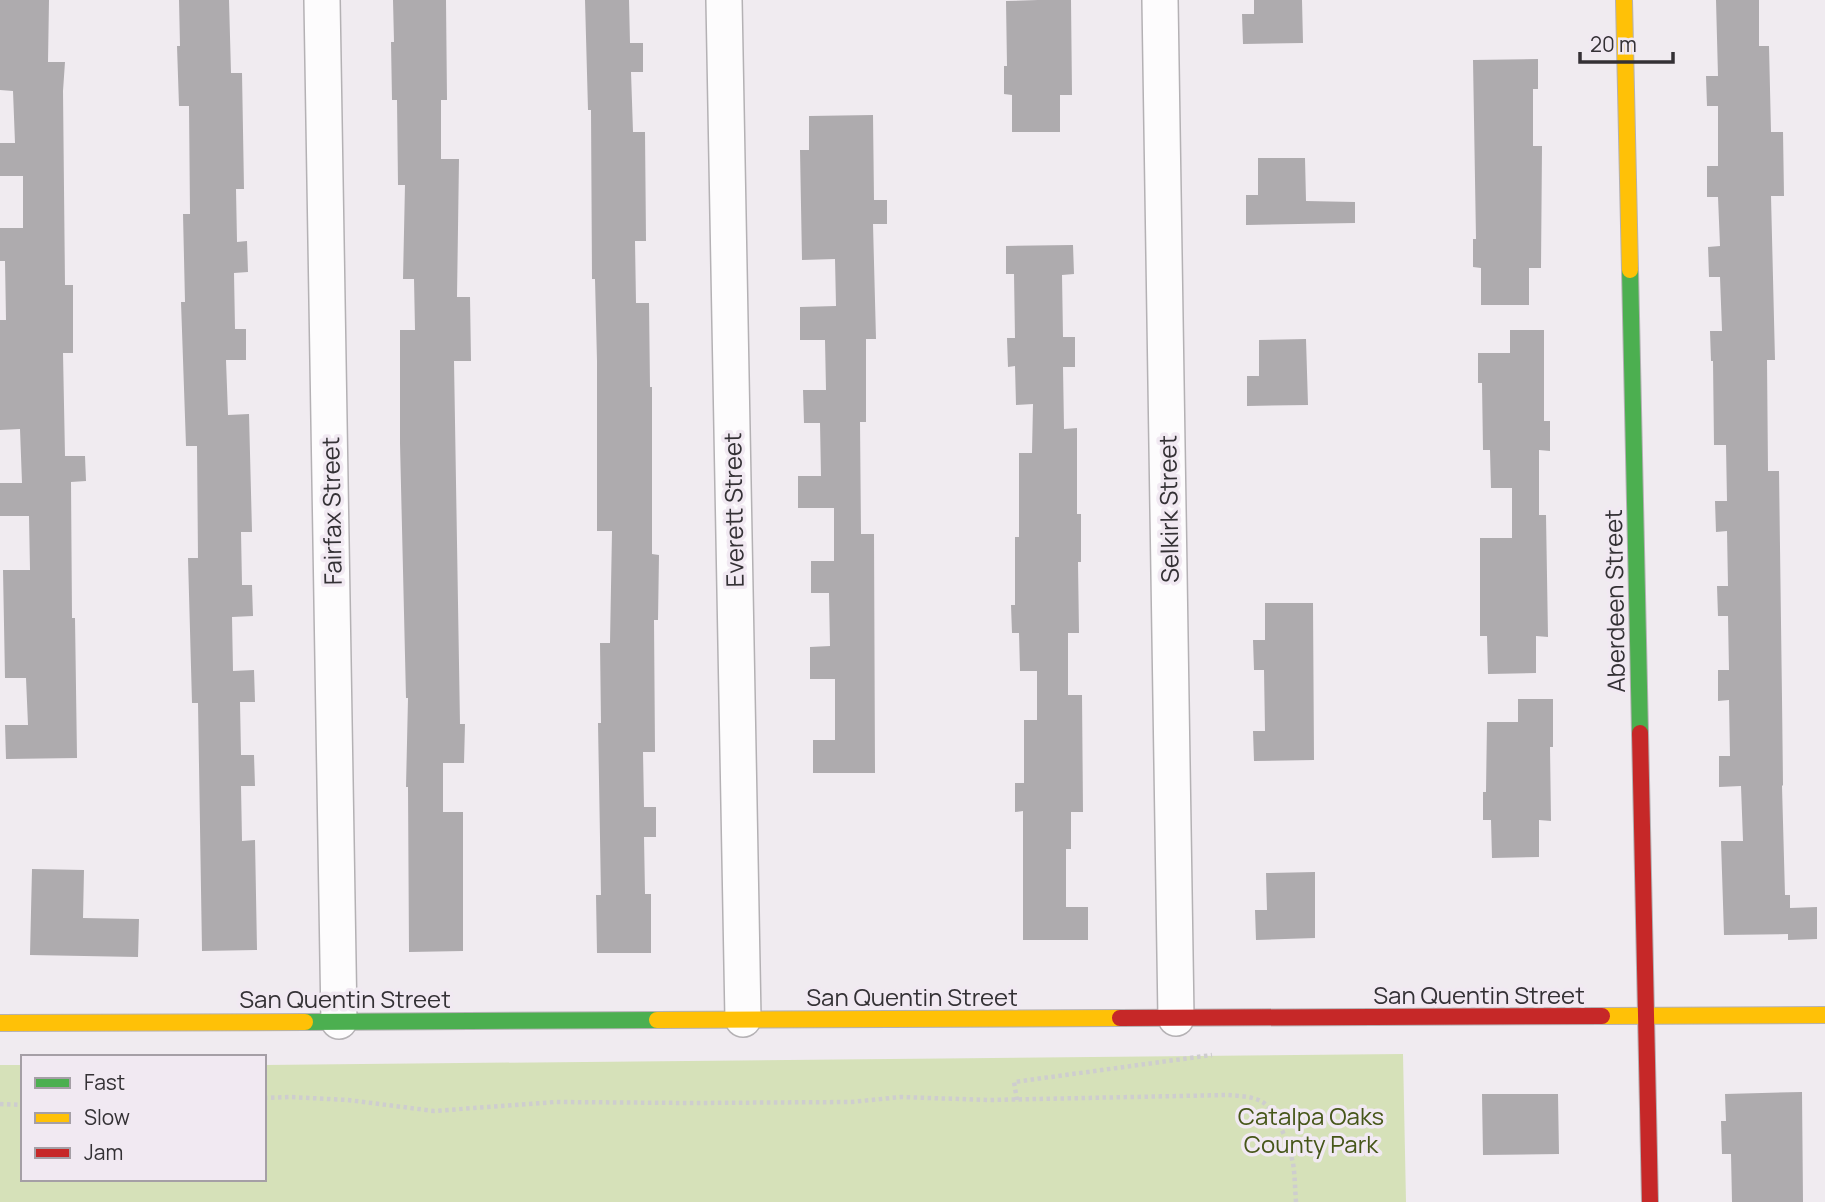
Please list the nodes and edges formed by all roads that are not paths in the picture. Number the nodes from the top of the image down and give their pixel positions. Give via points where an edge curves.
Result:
1 (322, 0) edge
2 (724, 0) edge
3 (1160, 0) edge
4 (1625, 0) edge
5 (1825, 1015) edge
6 (1646, 1016) junction
7 (1176, 1018) junction
8 (743, 1020) junction
9 (339, 1021) junction
10 (0, 1023) edge
11 (1650, 1202) edge

1 - 9 street, Fairfax Street
2 - 8 street, Everett Street
3 - 7 street, Selkirk Street
4 - 6 street, Aberdeen Street
5 - 6 street, San Quentin Street
6 - 7 street, San Quentin Street
6 - 11 street, Aberdeen Street
7 - 8 street, San Quentin Street
8 - 9 street, San Quentin Street
9 - 10 street, San Quentin Street

